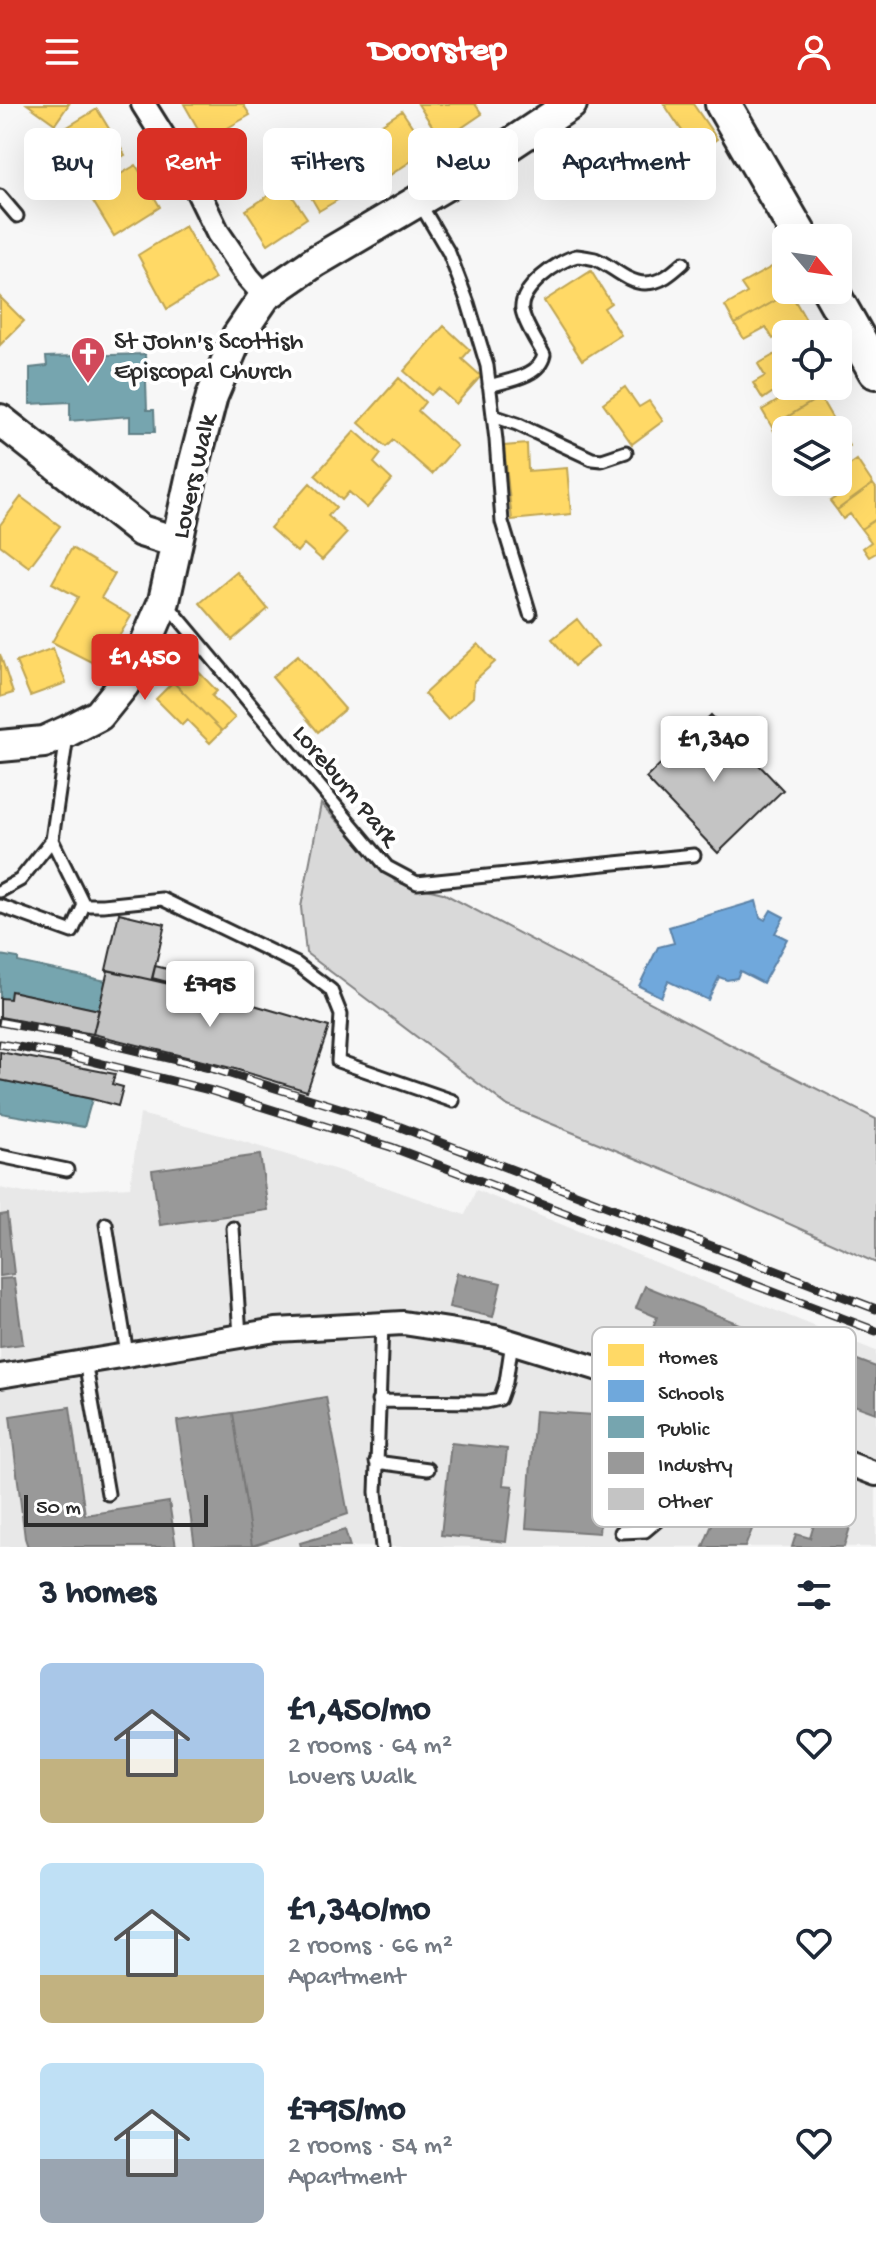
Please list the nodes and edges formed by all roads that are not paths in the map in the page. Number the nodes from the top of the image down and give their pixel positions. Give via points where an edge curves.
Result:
1 (143, 104) edge
2 (571, 104) edge
3 (723, 104) edge
4 (0, 196) edge
5 (418, 201) junction
6 (17, 216) dead end
7 (793, 224) edge
8 (683, 263) dead end
9 (265, 296) junction
10 (838, 304) edge
11 (876, 371) edge
12 (489, 386) junction
13 (493, 416) junction
14 (0, 420) edge
15 (626, 452) dead end
16 (176, 542) junction
17 (164, 601) junction
18 (530, 614) dead end
19 (68, 731) junction
20 (0, 746) edge
21 (52, 840) junction
22 (694, 855) dead end
23 (0, 891) edge
24 (84, 905) junction
25 (0, 906) edge
26 (453, 1101) dead end
27 (0, 1156) edge
28 (67, 1170) dead end
29 (106, 1224) dead end
30 (233, 1228) dead end
31 (382, 1324) junction
32 (240, 1336) junction
33 (512, 1342) junction
34 (127, 1354) junction
35 (85, 1361) junction
36 (592, 1367) edge
37 (0, 1376) edge
38 (378, 1401) junction
39 (376, 1462) junction
40 (856, 1466) edge
41 (428, 1469) dead end
42 (876, 1474) edge
43 (108, 1494) dead end
44 (650, 1527) edge
45 (621, 1532) dead end
46 (382, 1547) edge

1 - 9 street via 218,233
2 - 5 street, Lovers Walk
3 - 7 main road
4 - 6 lane
5 - 9 street, Lovers Walk
5 - 12 lane via 449,253
8 - 12 lane via 650,283 578,256 555,266 531,285 522,301 522,312 544,355 542,362 536,371
9 - 16 street, Lovers Walk via 237,337 212,396
10 - 11 main road
12 - 13 lane
13 - 15 lane via 592,459
13 - 18 lane via 502,522
14 - 16 street via 141,531
16 - 17 street, Lovers Walk
17 - 19 street, Lovers Walk via 124,684 99,715
17 - 22 lane, Loreburn Park via 387,867 417,883
19 - 20 street, Lovers Walk via 44,742
19 - 21 lane
21 - 23 lane via 20,880
21 - 24 lane
24 - 25 lane via 72,932
24 - 26 lane via 162,899 297,964 331,990 341,1015 338,1061
27 - 28 lane
29 - 34 lane
30 - 32 lane
31 - 32 street
31 - 33 street
31 - 38 lane
32 - 34 street
33 - 36 street
33 - 38 lane via 500,1399
34 - 35 street
35 - 37 street
35 - 43 lane
38 - 39 lane
39 - 41 lane
39 - 46 lane
40 - 42 street
44 - 45 lane

